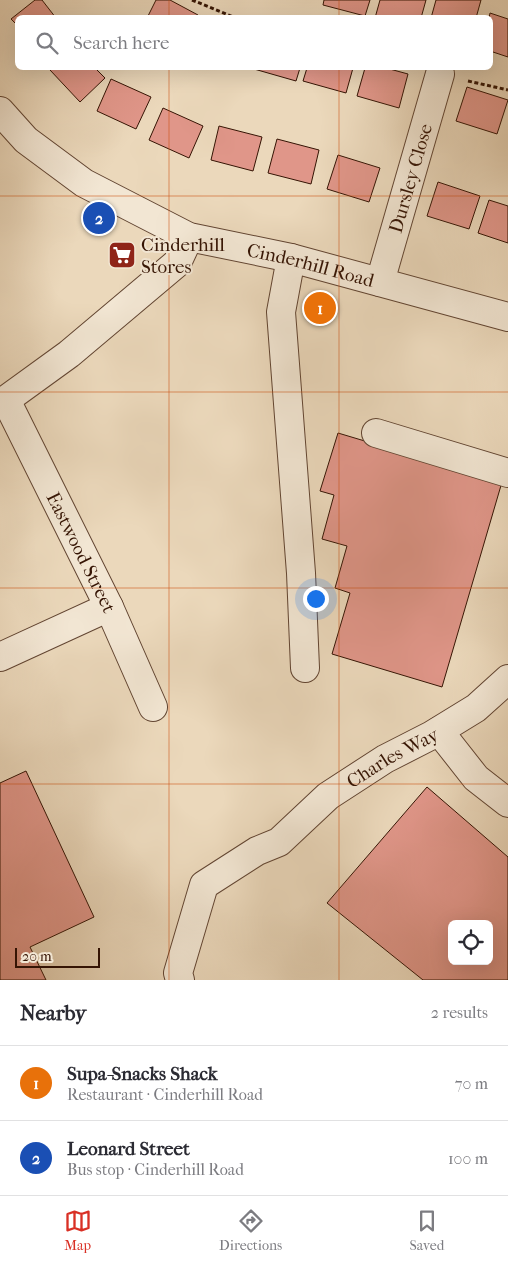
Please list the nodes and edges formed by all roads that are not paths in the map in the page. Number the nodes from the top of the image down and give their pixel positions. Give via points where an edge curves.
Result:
1 (440, 74) dead end
2 (0, 112) edge
3 (190, 237) junction
4 (291, 258) junction
5 (380, 282) junction
6 (508, 317) edge
7 (3, 402) edge
8 (376, 433) dead end
9 (508, 473) edge
10 (109, 607) junction
11 (0, 657) edge
12 (306, 668) dead end
13 (508, 679) edge
14 (153, 707) dead end
15 (439, 731) junction
16 (508, 803) edge
17 (180, 980) edge

1 - 5 street, Dursley Close
2 - 3 street, Cinderhill Road via 26,140 84,183
3 - 4 street, Cinderhill Road
3 - 7 street via 178,263 69,354
4 - 5 street, Cinderhill Road
4 - 12 street via 281,312
5 - 6 street, Cinderhill Road
7 - 10 street, Eastwood Street
8 - 9 street
10 - 11 street
10 - 14 street, Eastwood Street
13 - 15 street, Charles Way via 476,708
15 - 16 street via 476,778
15 - 17 street, Charles Way via 385,759 328,796 279,842 258,851 204,885 178,974

